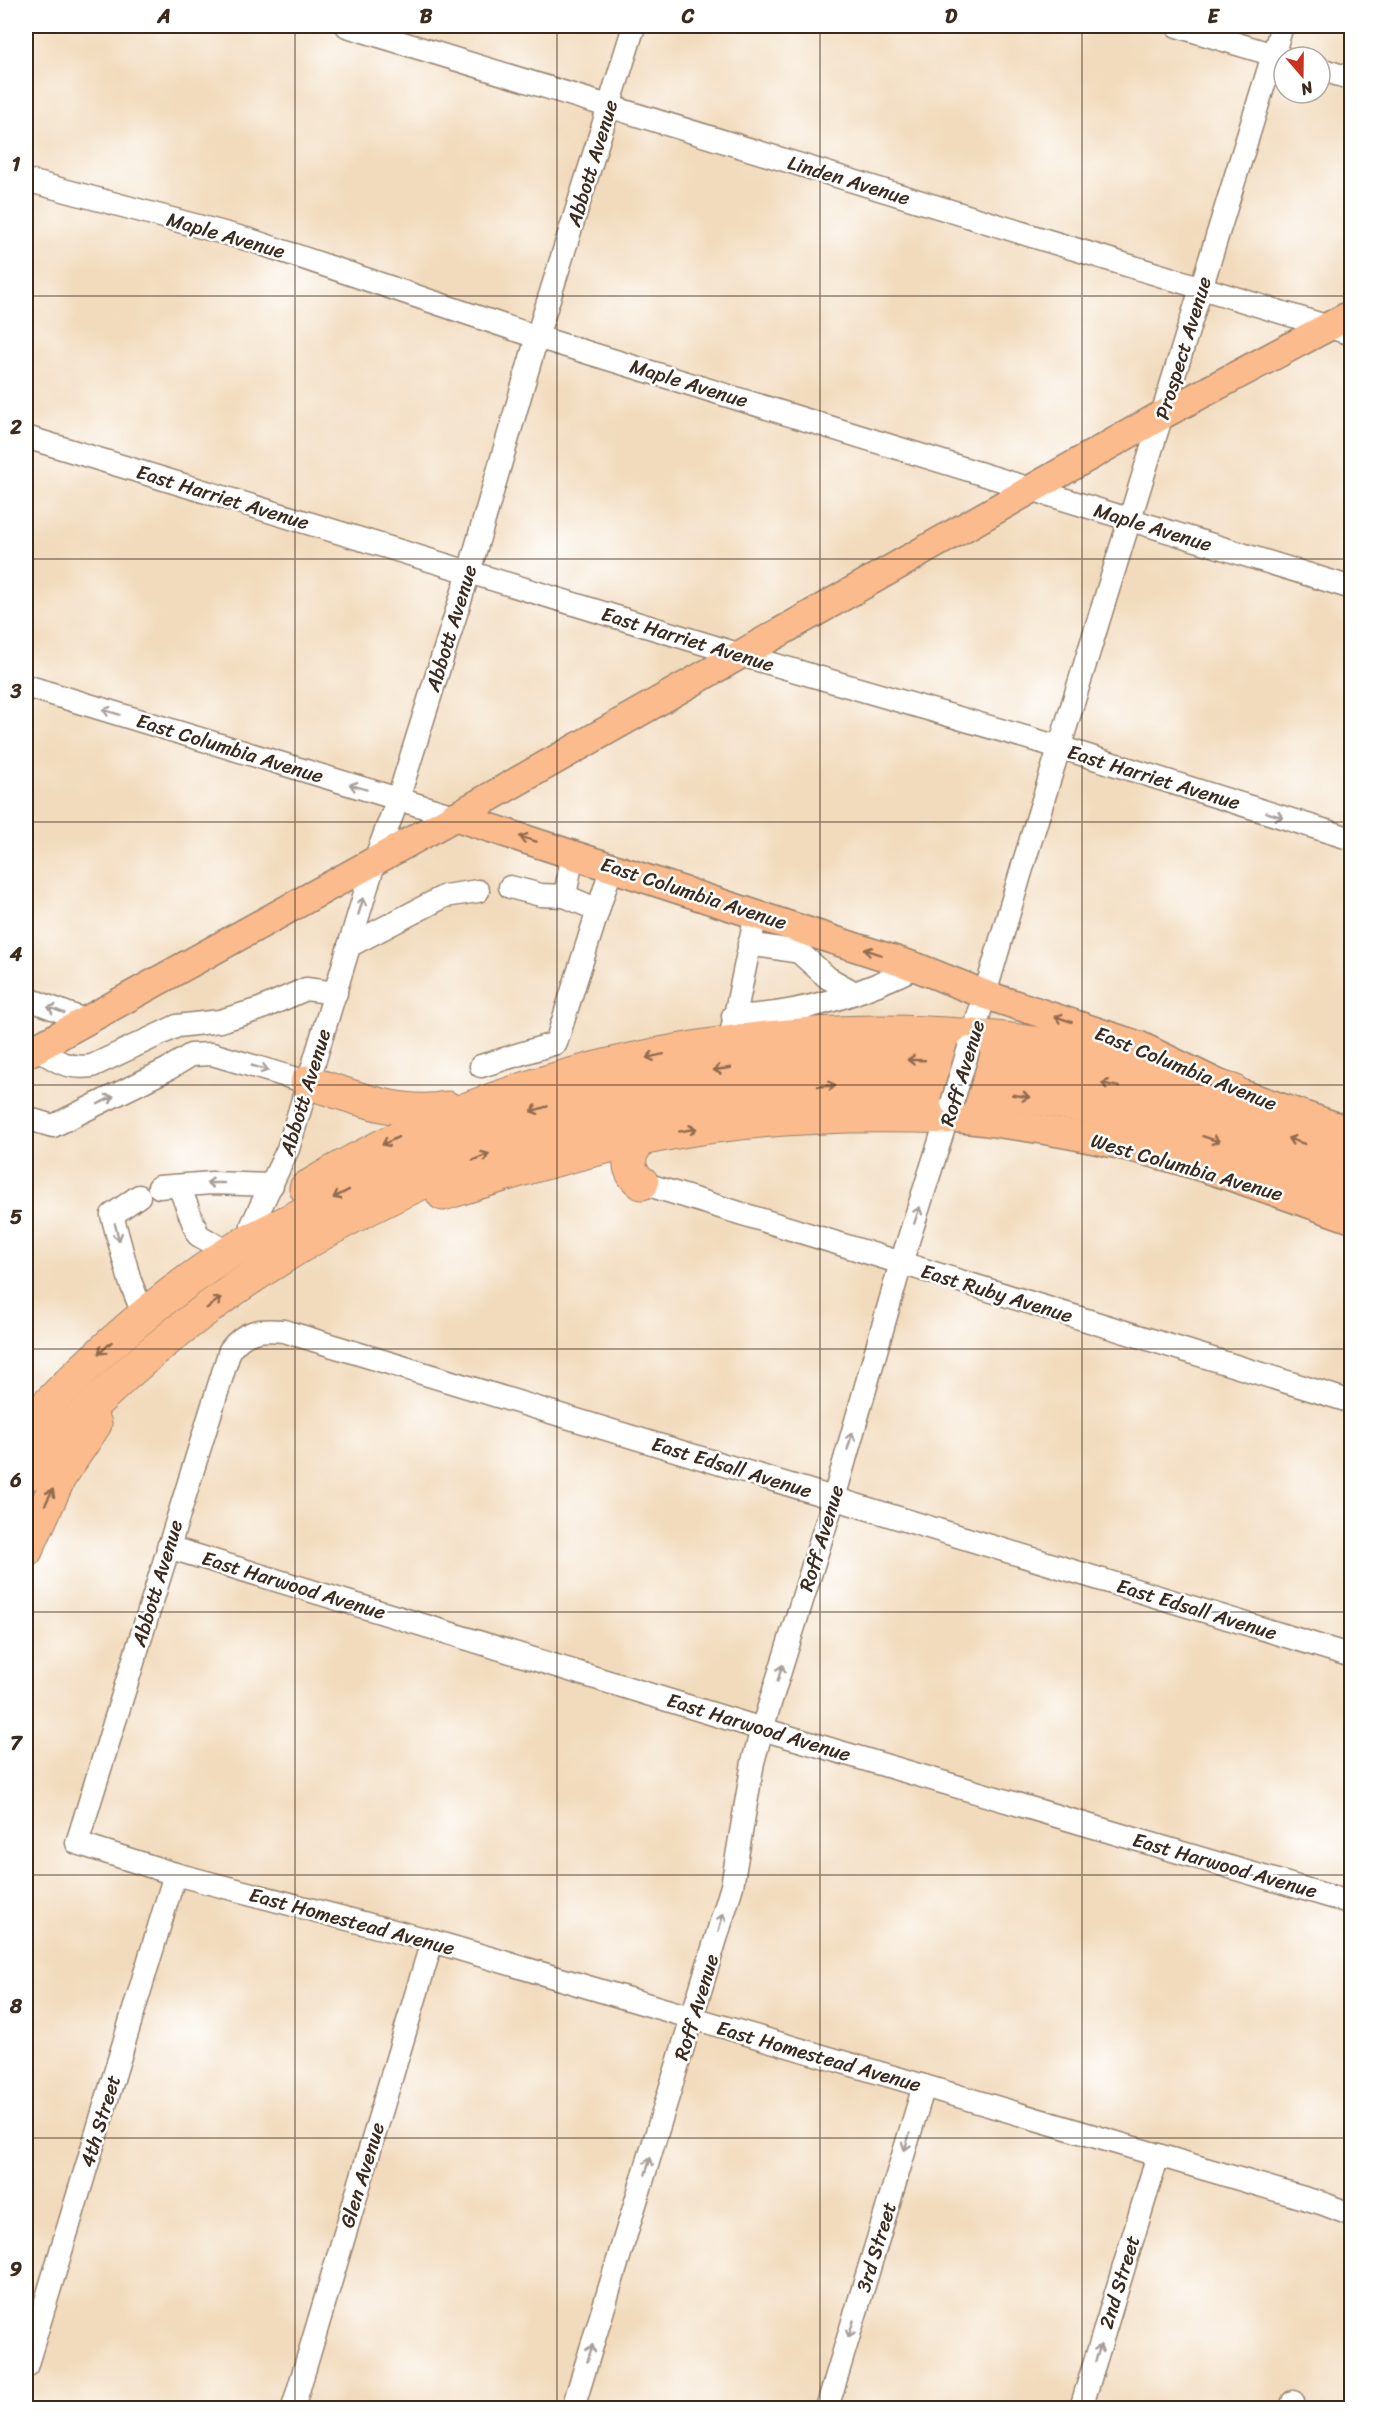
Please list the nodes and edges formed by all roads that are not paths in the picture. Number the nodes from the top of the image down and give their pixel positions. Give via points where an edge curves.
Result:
1 (347, 26) edge
2 (634, 26) edge
3 (1176, 26) edge
4 (1282, 26) edge
5 (1280, 45) edge
6 (1272, 54) edge
7 (1332, 73) edge
8 (1272, 77) edge
9 (1352, 79) edge
10 (609, 107) junction
11 (26, 180) edge
12 (1202, 287) junction
13 (1344, 325) edge
14 (537, 337) junction
15 (1162, 416) junction
16 (26, 437) edge
17 (1032, 489) junction
18 (1131, 520) junction
19 (469, 572) junction
20 (1352, 588) edge
21 (741, 655) junction
22 (1084, 671) joint
23 (26, 686) edge
24 (1059, 747) junction
25 (398, 799) junction
26 (454, 816) junction
27 (1352, 838) edge
28 (573, 853) junction
29 (375, 860) junction
30 (612, 866) junction
31 (510, 887) dead end
32 (478, 891) dead end
33 (565, 896) junction
34 (598, 910) junction
35 (756, 914) junction
36 (749, 944) junction
37 (349, 946) junction
38 (916, 967) junction
39 (336, 993) junction
40 (855, 993) junction
41 (986, 995) junction
42 (26, 998) edge
43 (87, 1021) junction
44 (732, 1029) junction
45 (971, 1042) junction
46 (32, 1051) edge
47 (481, 1066) dead end
48 (307, 1082) junction
49 (1233, 1091) junction
50 (496, 1099) junction
51 (950, 1110) junction
52 (26, 1118) edge
53 (1352, 1132) edge
54 (643, 1138) junction
55 (1352, 1160) edge
56 (642, 1183) joint
57 (272, 1185) junction
58 (1352, 1188) edge
59 (159, 1190) junction
60 (1352, 1219) edge
61 (315, 1238) junction
62 (239, 1242) junction
63 (901, 1263) junction
64 (144, 1316) junction
65 (249, 1332) joint
66 (135, 1365) junction
67 (69, 1381) junction
68 (1352, 1402) edge
69 (26, 1413) edge
70 (26, 1427) edge
71 (26, 1475) edge
72 (834, 1498) junction
73 (168, 1546) junction
74 (26, 1551) edge
75 (1352, 1656) edge
76 (762, 1729) junction
77 (77, 1842) joint
78 (175, 1874) junction
79 (1352, 1903) edge
80 (432, 1941) junction
81 (693, 2019) junction
82 (924, 2086) junction
83 (1158, 2155) junction
84 (1352, 2215) edge
85 (26, 2367) edge
86 (292, 2409) edge
87 (573, 2409) edge
88 (827, 2409) edge
89 (1081, 2409) edge

1 - 10 street, Linden Avenue
2 - 10 street, Abbott Avenue
3 - 6 street
4 - 5 street, Prospect Avenue
7 - 9 street
8 - 12 street, Prospect Avenue
10 - 12 street, Linden Avenue
10 - 14 street, Abbott Avenue
11 - 14 street, Maple Avenue via 250,240
12 - 13 street, Linden Avenue
12 - 15 street, Prospect Avenue
13 - 15 main road
14 - 17 street, Maple Avenue
14 - 19 street, Abbott Avenue
15 - 17 main road
15 - 18 street, Prospect Avenue
16 - 19 street, East Harriet Avenue
17 - 18 street, Maple Avenue
17 - 21 main road
18 - 20 street, Maple Avenue
18 - 22 street, Prospect Avenue
19 - 21 street, East Harriet Avenue
19 - 25 street, Abbott Avenue
21 - 24 street, East Harriet Avenue
21 - 26 main road
22 - 24 street, Roff Avenue
25 -> 23 street, East Columbia Avenue
24 -> 27 street, East Harriet Avenue
24 - 41 street, Roff Avenue
25 - 26 street, East Columbia Avenue
25 - 29 street, Abbott Avenue
28 -> 26 main road, East Columbia Avenue
26 - 29 main road
28 - 30 main road, East Columbia Avenue
28 - 33 street
37 -> 29 street, Abbott Avenue
29 - 43 main road
30 - 34 street
30 - 35 main road, East Columbia Avenue
31 - 33 street
32 - 37 street via 445,896
33 - 34 street
34 - 47 street via 556,1043
35 - 36 street
38 -> 35 main road, East Columbia Avenue
36 - 40 street via 799,952 828,978
36 - 44 street
37 - 39 street, Abbott Avenue
38 - 40 street
38 - 41 main road, East Columbia Avenue
39 - 46 street via 306,989 220,1021 177,1026 92,1066 60,1065
39 - 48 street, Abbott Avenue
40 - 44 street via 806,1009 754,1016
41 - 45 street, Roff Avenue
49 -> 41 main road, East Columbia Avenue via 1140,1046
43 -> 42 street
43 - 46 main road
44 - 45 highway via 773,1037 858,1032
44 -> 50 highway
45 - 49 highway via 1036,1043 1090,1053
45 - 51 street, Roff Avenue, bridge
48 - 50 highway via 410,1110
52 -> 48 street via 53,1126 191,1055 212,1054
48 - 57 street, Abbott Avenue via 288,1149
49 - 53 main road, East Columbia Avenue
50 -> 62 highway via 439,1119 331,1173
54 -> 51 highway via 808,1117
51 - 60 main road, West Columbia Avenue via 1130,1147
63 -> 51 street, Roff Avenue
54 - 56 highway via 633,1147 629,1158 631,1172
54 - 61 highway via 468,1186
55 -> 62 highway via 1191,1106 1077,1078 924,1060 772,1064 657,1079 506,1120 397,1165
56 - 63 street, East Ruby Avenue
57 -> 59 street via 213,1183
57 - 62 street, Abbott Avenue
61 -> 58 highway via 420,1183 540,1136 679,1102 812,1087 946,1088 1088,1107 1209,1138
59 - 62 street via 198,1235
59 -> 64 street via 112,1215
66 -> 61 highway via 225,1295
62 - 64 highway
63 - 68 street, East Ruby Avenue
72 -> 63 street, Roff Avenue
64 -> 67 highway
65 - 72 street, East Edsall Avenue via 284,1331
65 - 73 street, Abbott Avenue via 230,1350
66 - 71 highway via 95,1401
74 -> 66 highway via 59,1478
67 - 69 highway
67 - 70 highway
72 - 75 street, East Edsall Avenue
76 -> 72 street, Roff Avenue
73 - 76 street, East Harwood Avenue
73 - 77 street, Abbott Avenue
76 - 79 street, East Harwood Avenue
81 -> 76 street, Roff Avenue via 732,1886
77 - 78 street, East Homestead Avenue
78 - 80 street, East Homestead Avenue
78 - 85 street, 4th Street
80 - 81 street, East Homestead Avenue
80 - 86 street, Glen Avenue
81 - 82 street, East Homestead Avenue
87 -> 81 street, Roff Avenue
82 - 83 street, East Homestead Avenue
82 -> 88 street, 3rd Street
83 - 84 street, East Homestead Avenue
89 -> 83 street, 2nd Street

